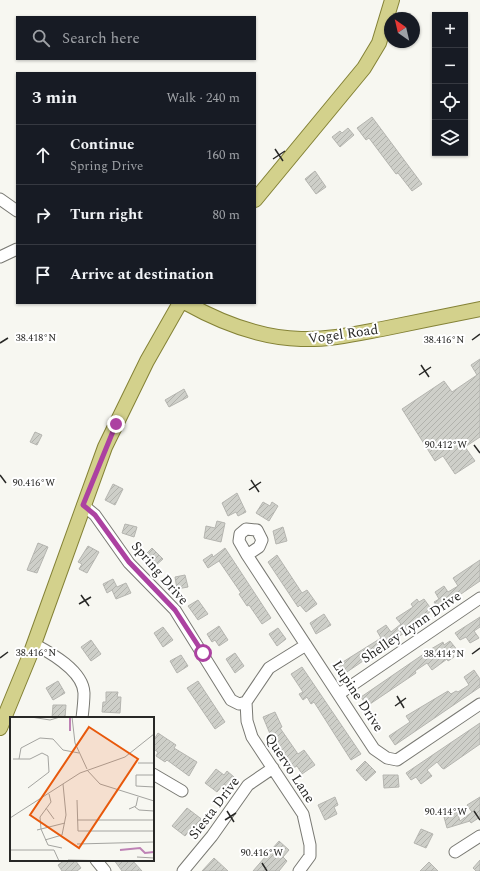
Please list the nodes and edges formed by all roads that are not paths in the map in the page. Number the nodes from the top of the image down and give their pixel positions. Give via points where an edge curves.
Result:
1 (392, 0) edge
2 (0, 199) edge
3 (256, 199) edge
4 (16, 210) edge
5 (16, 249) edge
6 (0, 257) edge
7 (179, 304) edge
8 (188, 304) edge
9 (480, 309) edge
10 (83, 505) junction
11 (248, 555) dead end
12 (480, 598) edge
13 (34, 644) junction
14 (306, 645) junction
15 (339, 694) junction
16 (246, 702) junction
17 (480, 704) edge
18 (82, 717) edge
19 (0, 728) edge
20 (273, 768) junction
21 (154, 775) edge
22 (182, 791) dead end
23 (480, 836) edge
24 (455, 852) dead end
25 (97, 861) edge
26 (105, 871) edge
27 (183, 871) edge
28 (299, 871) edge

1 - 3 main road via 379,43 364,68
2 - 4 street
5 - 6 street
7 - 10 main road via 147,361 116,424
8 - 9 main road, Vogel Road via 236,325 272,336 300,339 332,338
10 - 13 main road
10 - 16 street, Spring Drive via 95,515 129,562 175,610 231,700 239,704
11 - 14 street, Lupine Drive
12 - 15 street, Shelley Lynn Drive
13 - 18 street via 57,656 76,675 84,693
13 - 19 main road
14 - 15 street, Lupine Drive
14 - 16 street via 268,668
15 - 17 street, Lupine Drive via 374,749 388,758 397,760
16 - 20 street, Quervo Lane via 247,721 252,737
20 - 27 street, Siesta Drive via 248,785 212,836
20 - 28 street, Quervo Lane via 303,814 307,828 310,856
21 - 22 street
23 - 24 street
25 - 26 street

